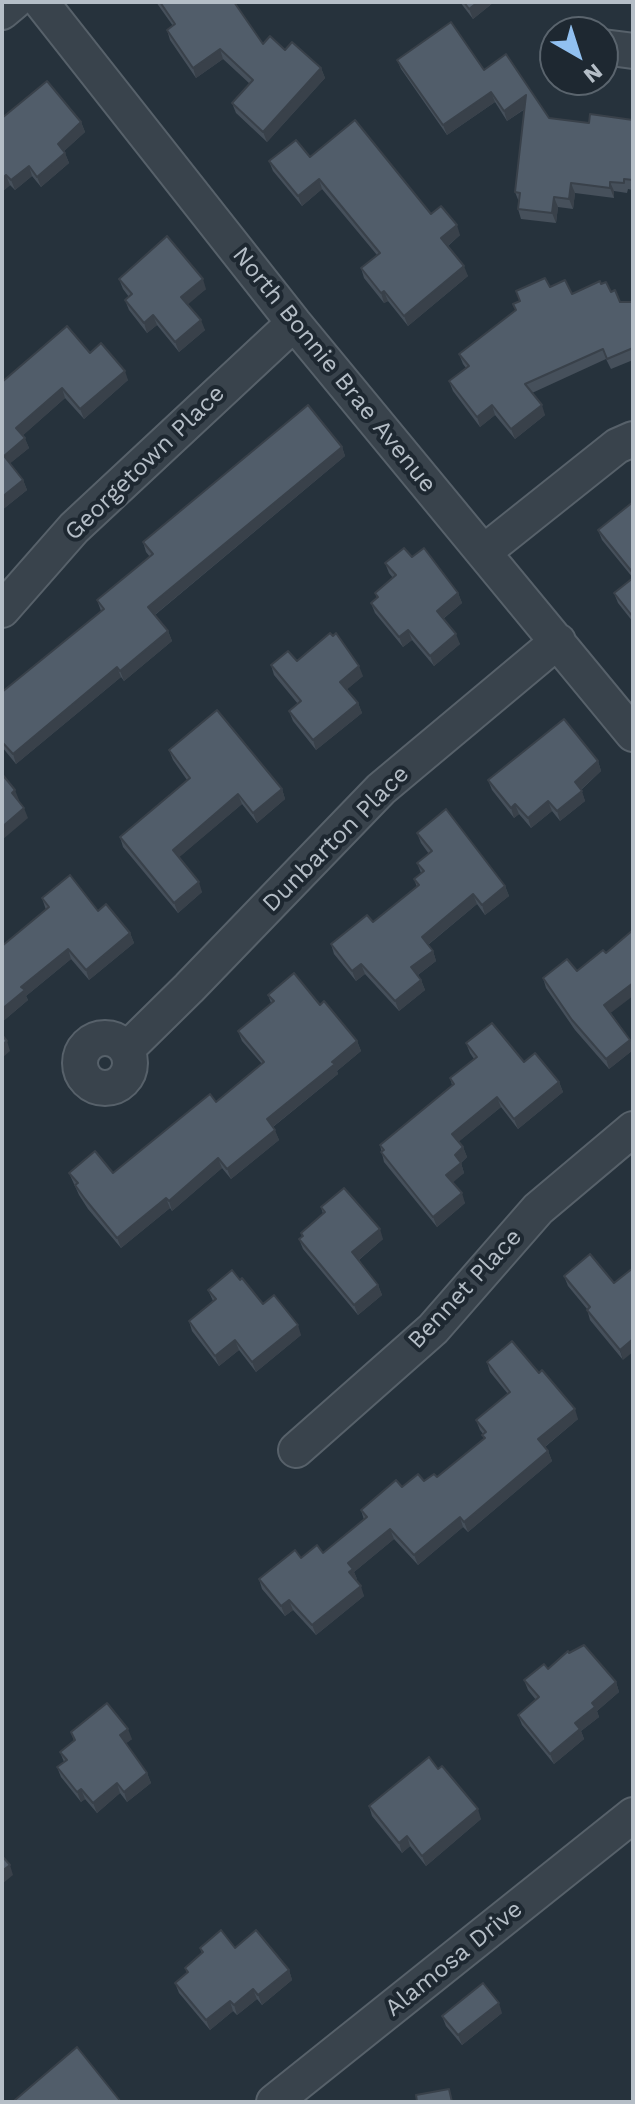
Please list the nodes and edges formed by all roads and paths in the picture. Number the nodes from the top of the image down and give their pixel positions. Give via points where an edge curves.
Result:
1 (14, 2) edge
2 (41, 2) edge
3 (2, 12) edge
4 (294, 323) junction
5 (633, 439) edge
6 (484, 552) junction
7 (2, 610) edge
8 (558, 641) junction
9 (633, 734) edge
10 (127, 1049) dead end
11 (633, 1129) edge
12 (296, 1450) dead end
13 (633, 1815) edge
14 (274, 2102) edge

1 - 3 street
2 - 4 street, North Bonnie Brae Avenue
4 - 6 street, North Bonnie Brae Avenue
4 - 7 street, Georgetown Place via 74,528
5 - 6 street via 617,446
6 - 8 street, North Bonnie Brae Avenue
8 - 9 street, North Bonnie Brae Avenue
8 - 10 street, Dunbarton Place via 381,789
11 - 12 street, Bennet Place via 538,1209 433,1329
13 - 14 street, Alamosa Drive

